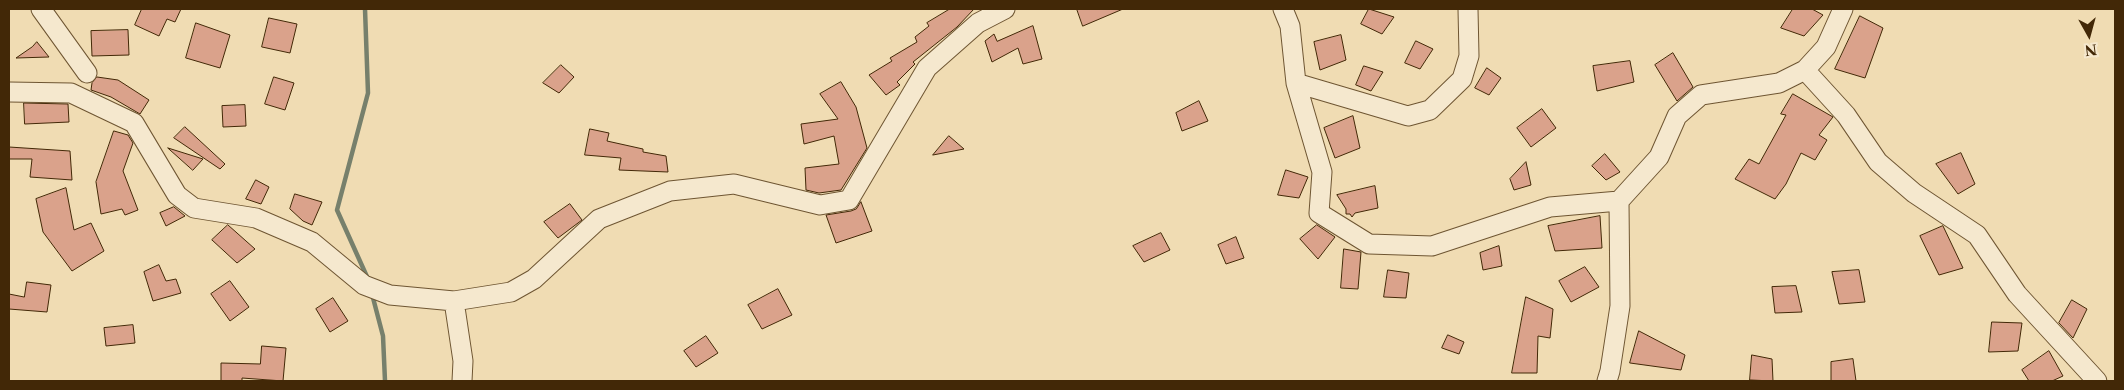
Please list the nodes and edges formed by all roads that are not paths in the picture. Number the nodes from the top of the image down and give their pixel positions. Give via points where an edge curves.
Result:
1 (41, 9) edge
2 (1005, 9) edge
3 (1283, 9) edge
4 (1468, 9) edge
5 (1842, 9) edge
6 (1805, 70) junction
7 (87, 73) dead end
8 (1296, 83) junction
9 (9, 92) edge
10 (1619, 201) junction
11 (454, 301) junction
12 (462, 381) edge
13 (1607, 381) edge
14 (2098, 381) edge

1 - 7 street
2 - 11 street via 978,22 927,68 849,200 820,206 734,184 670,191 599,219 534,279 511,292
3 - 8 street via 1290,26
4 - 8 street via 1468,56 1462,79 1430,110 1408,116
5 - 6 street via 1826,47
6 - 10 street via 1779,83 1701,95 1676,116 1659,157
6 - 14 street via 1846,115 1878,162 1914,193 1976,235 2017,294
8 - 10 street via 1322,172 1320,213 1369,244 1432,246 1550,207
9 - 11 street via 71,93 134,123 177,194 194,208 256,218 312,242 364,285 390,295
10 - 13 street via 1620,306
11 - 12 street via 463,361

